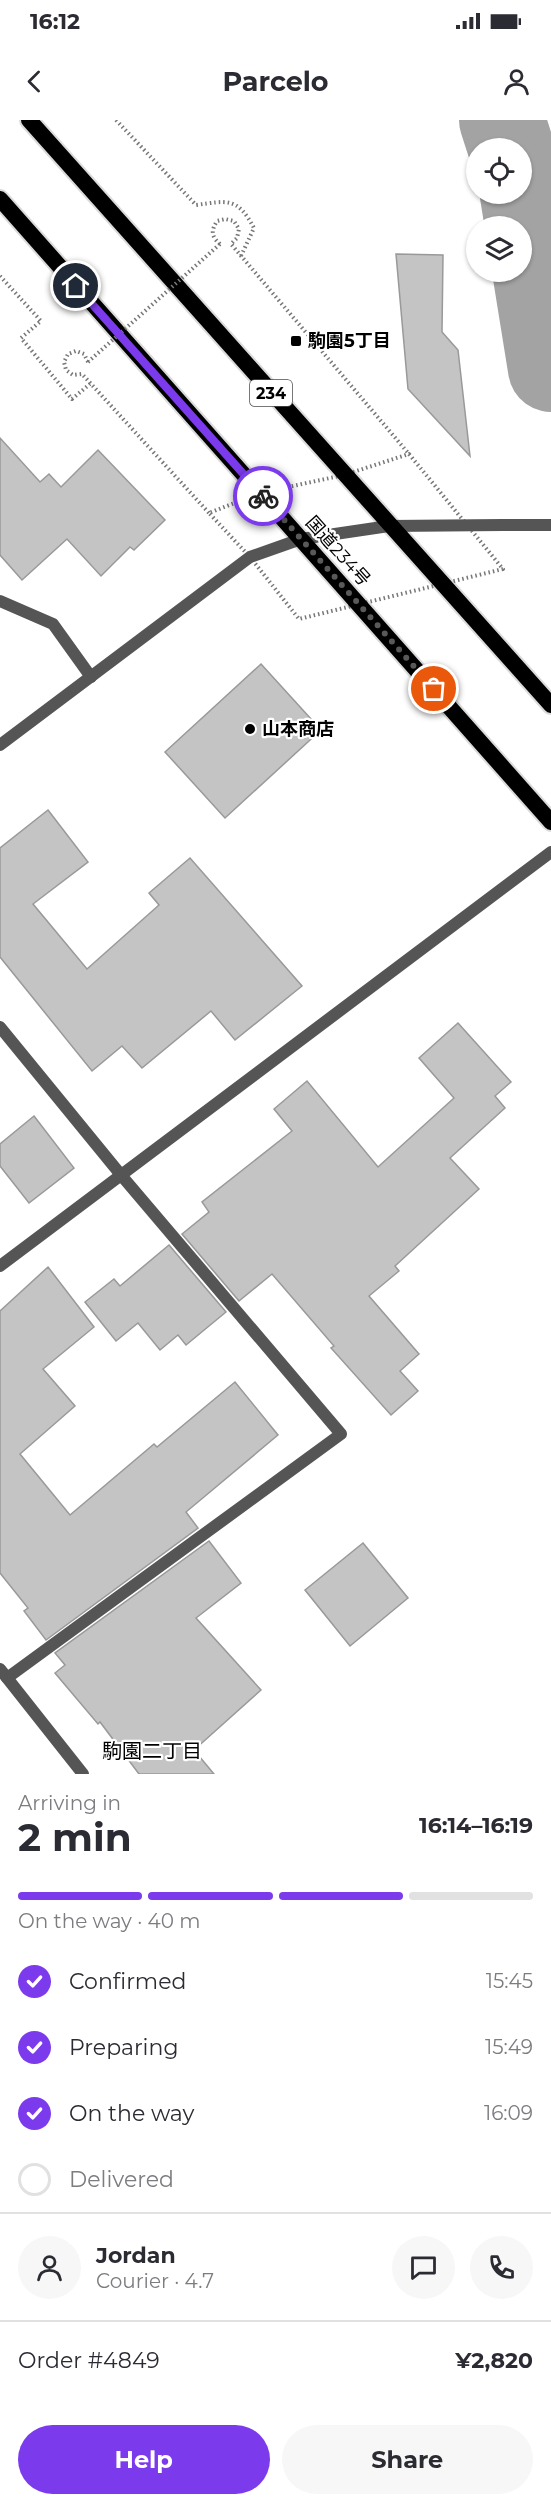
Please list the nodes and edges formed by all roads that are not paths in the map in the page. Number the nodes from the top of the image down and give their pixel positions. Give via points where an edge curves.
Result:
1 (29, 120) edge
2 (0, 199) edge
3 (551, 525) edge
4 (389, 526) junction
5 (301, 539) junction
6 (0, 601) edge
7 (91, 677) junction
8 (551, 705) edge
9 (0, 745) edge
10 (551, 822) edge
11 (551, 852) edge
12 (0, 1027) edge
13 (121, 1175) junction
14 (0, 1266) edge
15 (3, 1673) edge
16 (83, 1774) edge

1 - 4 highway, 234
2 - 5 highway, 国道234号
3 - 4 street
4 - 5 street
4 - 8 highway, 234
5 - 7 street via 250,557
5 - 10 highway, 国道234号
6 - 7 street via 52,624
7 - 9 street
11 - 13 street
12 - 13 street
13 - 14 street
13 - 15 street via 341,1434
15 - 16 street

